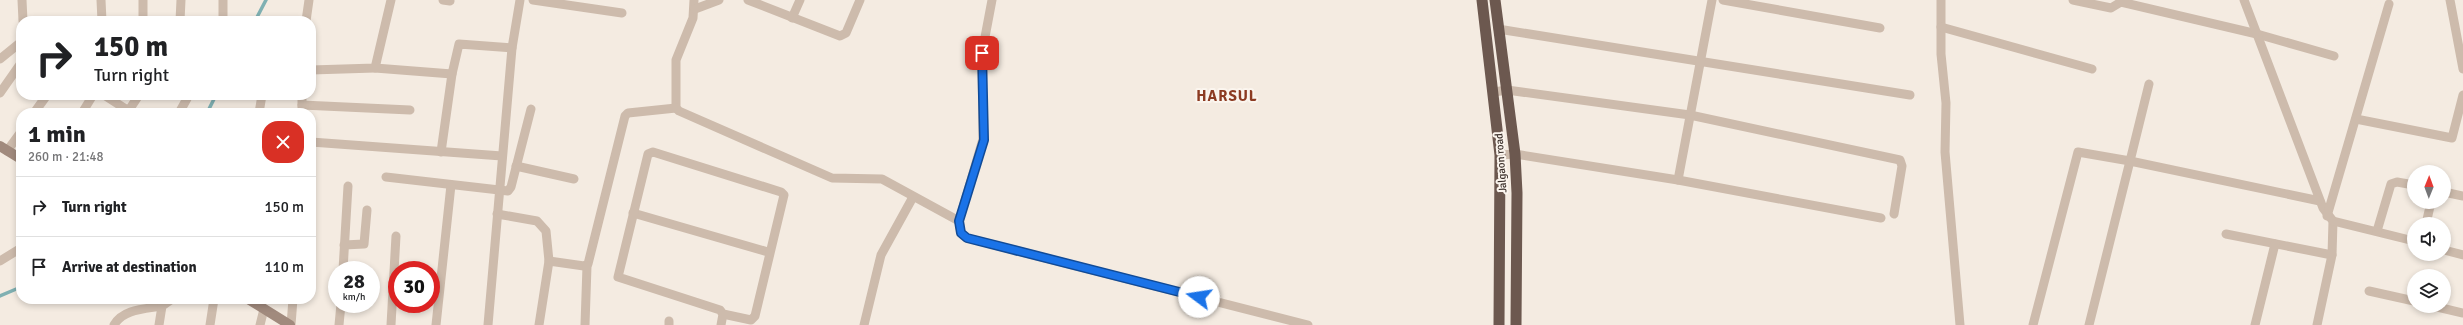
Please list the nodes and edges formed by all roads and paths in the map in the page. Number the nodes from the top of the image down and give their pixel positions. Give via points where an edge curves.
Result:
1 (22, 0) edge
2 (101, 0) edge
3 (143, 0) edge
4 (181, 0) edge
5 (224, 0) edge
6 (309, 0) edge
7 (391, 0) edge
8 (520, 0) edge
9 (534, 0) edge
10 (719, 0) edge
11 (748, 0) edge
12 (800, 0) edge
13 (860, 0) edge
14 (992, 0) edge
15 (1482, 0) edge
16 (1494, 0) edge
17 (1712, 0) edge
18 (1722, 0) edge
19 (1941, 0) edge
20 (2073, 0) edge
21 (2244, 0) edge
22 (2450, 0) edge
23 (695, 4) edge
24 (2389, 4) dead end
25 (622, 13) dead end
26 (23, 16) edge
27 (102, 16) edge
28 (143, 16) edge
29 (180, 16) edge
30 (223, 16) edge
31 (307, 16) edge
32 (792, 18) junction
33 (1941, 27) junction
34 (1880, 28) dead end
35 (1498, 29) junction
36 (2257, 34) junction
37 (16, 46) edge
38 (512, 48) junction
39 (2334, 56) dead end
40 (0, 58) edge
41 (1700, 61) junction
42 (375, 68) junction
43 (2463, 68) edge
44 (2092, 69) dead end
45 (16, 70) edge
46 (316, 70) edge
47 (452, 74) junction
48 (2149, 84) dead end
49 (1507, 90) junction
50 (1494, 92) junction
51 (0, 93) edge
52 (1910, 95) dead end
53 (2463, 95) edge
54 (111, 100) edge
55 (123, 108) edge
56 (676, 108) junction
57 (316, 109) edge
58 (531, 109) dead end
59 (410, 110) dead end
60 (1690, 116) junction
61 (2356, 118) junction
62 (16, 137) edge
63 (316, 142) edge
64 (4, 148) edge
65 (441, 152) junction
66 (1515, 154) junction
67 (1500, 155) junction
68 (16, 156) edge
69 (502, 156) junction
70 (2130, 161) junction
71 (516, 166) junction
72 (386, 177) dead end
73 (574, 179) dead end
74 (1678, 180) junction
75 (2407, 184) edge
76 (451, 185) junction
77 (348, 186) dead end
78 (499, 190) junction
79 (2451, 193) edge
80 (913, 196) junction
81 (2463, 196) edge
82 (2320, 201) junction
83 (367, 210) dead end
84 (633, 213) junction
85 (497, 214) junction
86 (1894, 214) dead end
87 (1881, 218) dead end
88 (2330, 218) junction
89 (959, 221) junction
90 (2377, 231) junction
91 (2226, 234) dead end
92 (396, 236) dead end
93 (2407, 239) edge
94 (2275, 244) junction
95 (344, 245) junction
96 (16, 251) edge
97 (768, 252) junction
98 (2451, 252) edge
99 (2332, 255) junction
100 (2463, 255) edge
101 (0, 261) edge
102 (343, 261) edge
103 (549, 261) junction
104 (587, 266) junction
105 (2369, 291) dead end
106 (2407, 300) edge
107 (165, 304) edge
108 (213, 304) edge
109 (256, 304) edge
110 (293, 304) edge
111 (162, 306) junction
112 (264, 309) junction
113 (2451, 310) edge
114 (340, 313) edge
115 (2463, 313) edge
116 (723, 314) junction
117 (114, 325) edge
118 (159, 325) edge
119 (210, 325) edge
120 (260, 325) edge
121 (291, 325) edge
122 (339, 325) edge
123 (391, 325) edge
124 (436, 325) edge
125 (488, 325) edge
126 (539, 325) edge
127 (585, 325) edge
128 (721, 325) edge
129 (864, 325) edge
130 (1308, 325) edge
131 (1499, 325) edge
132 (1516, 325) edge
133 (1960, 325) edge
134 (2033, 325) edge
135 (2089, 325) edge
136 (2255, 325) edge
137 (2317, 325) edge

1 - 26 street
2 - 27 street
3 - 28 street
4 - 29 street
5 - 30 street
6 - 31 street
7 - 42 street
8 - 38 street
9 - 25 street
10 - 23 street
11 - 32 street
12 - 32 street
13 - 32 street via 846,33 840,36
14 - 89 street via 982,53 984,140
15 - 50 highway, Jalgaon road
16 - 35 highway, Jalgaon road
17 - 41 street
18 - 34 street
19 - 33 street
20 - 36 street via 2111,8 2121,2
21 - 36 street
22 - 43 street
23 - 56 street via 694,18 676,60
24 - 61 street
33 - 44 street
33 - 133 street via 1946,103 1945,152
35 - 41 street
35 - 49 highway, Jalgaon road
36 - 39 street
36 - 82 street
37 - 40 street
38 - 47 street via 459,44
38 - 69 street
41 - 52 street
41 - 60 street
42 - 46 street
42 - 47 street
45 - 51 street
47 - 65 street
48 - 70 street
49 - 50 street
49 - 60 street
49 - 66 highway, Jalgaon road
50 - 67 highway, Jalgaon road
53 - 61 street via 2452,138
54 - 55 street
56 - 80 street via 832,178 882,179
56 - 104 street via 628,113 625,116
57 - 59 street
58 - 71 street
60 - 74 street
60 - 86 street via 1900,160 1902,166
61 - 88 street
62 - 64 street
63 - 65 street
64 - 68 main road
65 - 69 street
66 - 67 street
66 - 74 street
66 - 132 highway, Jalgaon road
67 - 131 highway, Jalgaon road
69 - 78 street
70 - 82 street
70 - 134 street via 2078,152
70 - 135 street
71 - 73 street
71 - 78 street via 510,189
72 - 76 street
74 - 87 street
75 - 90 street via 2391,184
76 - 78 street
76 - 124 street
77 - 95 street
78 - 85 street
79 - 81 street
80 - 89 street
80 - 129 street via 881,255
82 - 88 street
83 - 95 street via 364,244
84 - 97 street
84 - 97 street via 648,154 653,152 782,192 784,200
84 - 116 street via 618,277 720,310
85 - 103 street via 537,221 546,231
85 - 125 street
88 - 90 street
88 - 99 street
89 - 130 street via 961,233 967,238
90 - 93 street
91 - 94 street
92 - 123 street
94 - 99 street
94 - 136 street
95 - 102 street
96 - 101 street
97 - 116 street via 754,318 746,320
98 - 100 street
99 - 137 street
103 - 104 street
103 - 126 street
104 - 127 street
105 - 106 street
107 - 111 street
108 - 119 street
109 - 112 main road
110 - 121 street
111 - 117 street via 128,313 118,318
111 - 118 street
112 - 120 street
112 - 121 main road
113 - 115 street
114 - 122 street
116 - 128 street

